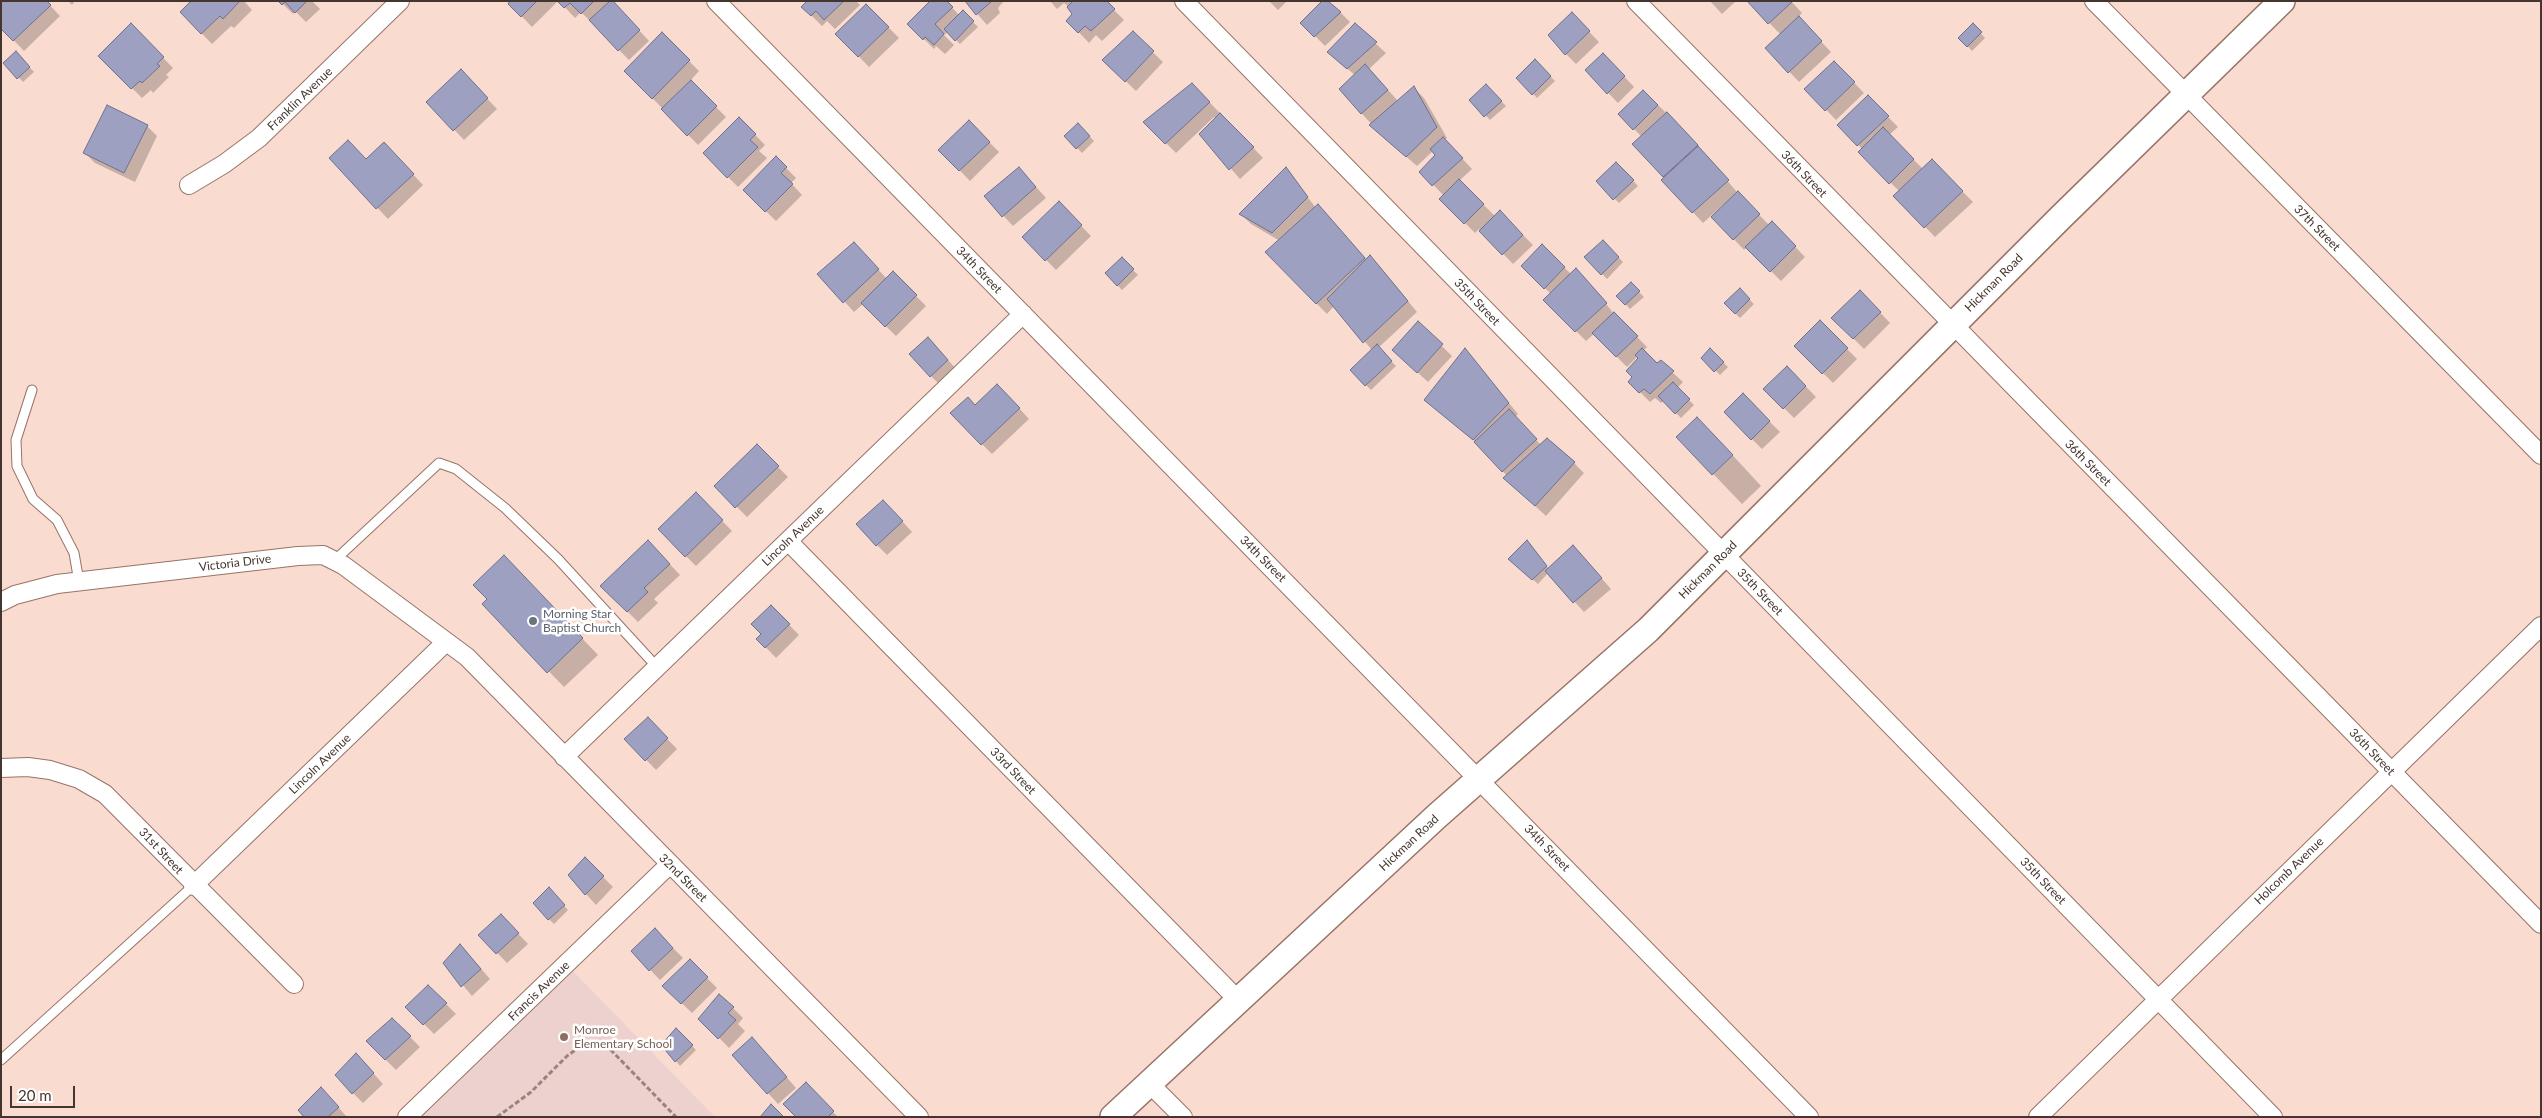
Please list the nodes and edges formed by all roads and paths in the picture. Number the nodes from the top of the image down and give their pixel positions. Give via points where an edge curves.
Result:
1 (400, 1) edge
2 (716, 1) edge
3 (1184, 1) edge
4 (1636, 1) edge
5 (2094, 1) edge
6 (2282, 1) edge
7 (2186, 95) junction
8 (189, 185) dead end
9 (1022, 314) junction
10 (1953, 325) junction
11 (32, 390) dead end
12 (2541, 455) edge
13 (788, 541) junction
14 (1723, 555) junction
15 (334, 561) junction
16 (79, 582) junction
17 (1, 602) edge
18 (2541, 626) edge
19 (446, 642) junction
20 (657, 667) junction
21 (564, 757) junction
22 (1, 768) edge
23 (2391, 772) junction
24 (1480, 779) junction
25 (670, 864) junction
26 (194, 886) junction
27 (2541, 924) edge
28 (294, 984) dead end
29 (2158, 999) junction
30 (1238, 1001) junction
31 (1, 1060) edge
32 (1150, 1083) junction
33 (407, 1117) edge
34 (497, 1117) edge
35 (676, 1117) edge
36 (918, 1117) edge
37 (1113, 1117) edge
38 (1182, 1117) edge
39 (1809, 1117) edge
40 (2038, 1117) edge
41 (2273, 1117) edge

1 - 8 street, Franklin Avenue via 259,138
2 - 9 street, 34th Street
3 - 14 street, 35th Street
4 - 10 street, 36th Street
5 - 7 street, 37th Street
6 - 7 main road, Hickman Road
7 - 10 main road, Hickman Road
7 - 12 street, 37th Street
9 - 13 street, Lincoln Avenue
9 - 24 street, 34th Street
10 - 14 main road, Hickman Road
10 - 23 street, 36th Street
11 - 16 lane via 16,440 17,466 33,500 57,520 74,553
13 - 20 street, Lincoln Avenue
13 - 30 street, 33rd Street
14 - 24 main road, Hickman Road via 1648,630
14 - 29 street, 35th Street
15 - 16 street, Victoria Drive via 323,555 298,556
15 - 19 street, Victoria Drive
15 - 20 lane via 440,462 456,469 505,508 558,559
16 - 17 street, Victoria Drive via 57,584
18 - 23 street, Holcomb Avenue
19 - 21 street, 32nd Street via 467,657
19 - 26 street, Lincoln Avenue
20 - 21 street, Lincoln Avenue
21 - 25 street, 32nd Street
22 - 26 street, 31st Street via 50,770 79,779 105,794
23 - 27 street, 36th Street
23 - 29 street, Holcomb Avenue
24 - 30 main road, Hickman Road
24 - 39 street, 34th Street
25 - 33 street, Francis Avenue
25 - 36 street, 32nd Street
26 - 28 street, 31st Street
26 - 31 lane
29 - 40 street, Holcomb Avenue
29 - 41 street, 35th Street
30 - 32 main road, Hickman Road
32 - 37 main road, Hickman Road
32 - 38 street
34 - 35 path via 530,1092 567,1056 595,1042 606,1046

